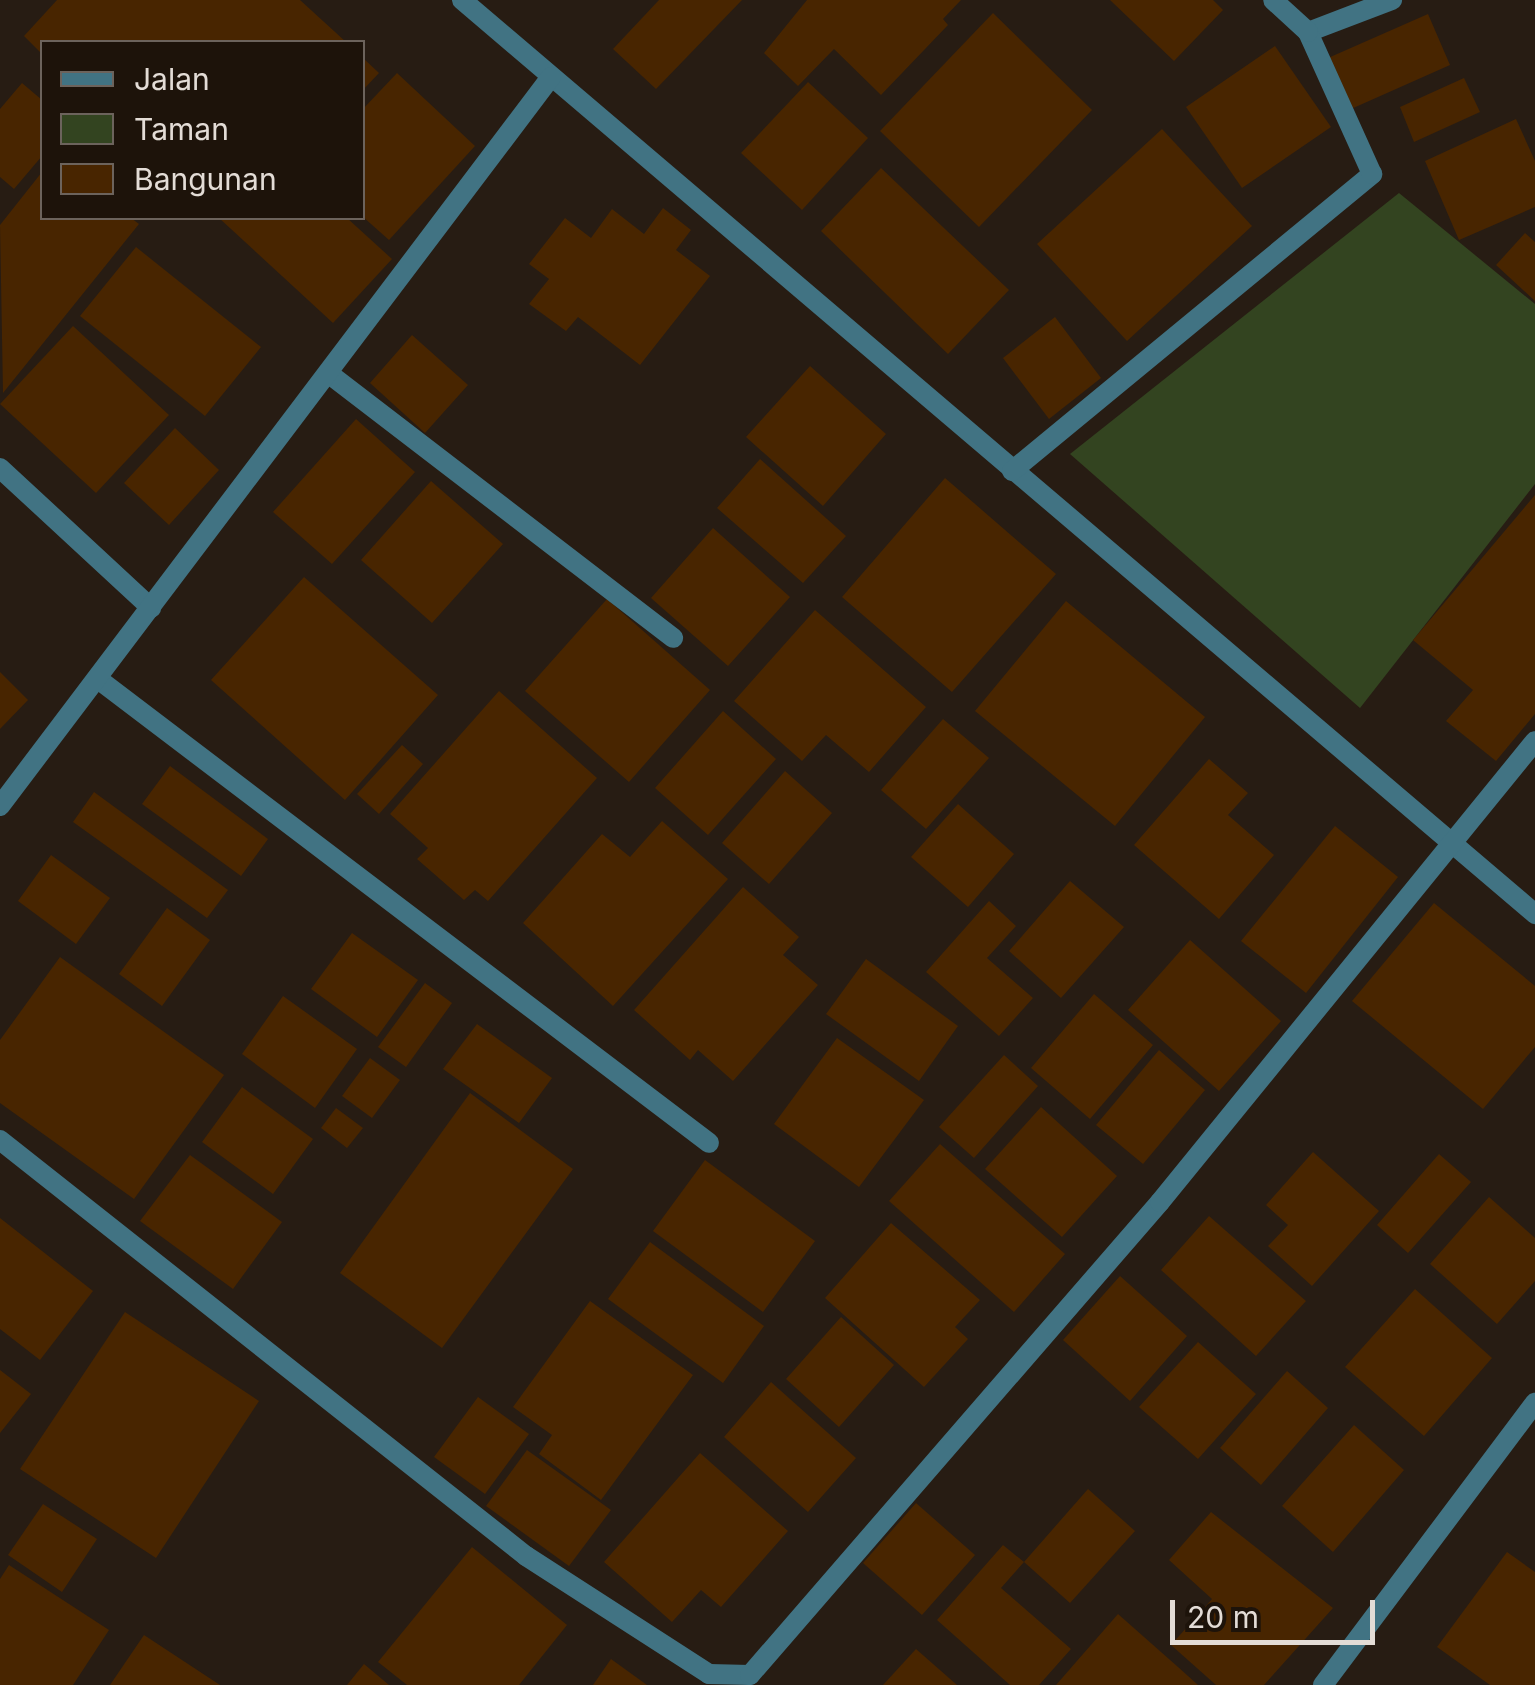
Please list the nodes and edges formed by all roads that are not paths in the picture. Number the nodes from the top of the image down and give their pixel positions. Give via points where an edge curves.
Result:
1 (462, 0) edge
2 (1273, 0) edge
3 (1392, 0) edge
4 (1308, 32) junction
5 (551, 77) junction
6 (328, 373) junction
7 (0, 468) edge
8 (1012, 471) junction
9 (151, 608) junction
10 (673, 638) dead end
11 (98, 679) junction
12 (1535, 741) edge
13 (0, 806) edge
14 (1452, 844) junction
15 (1535, 914) edge
16 (0, 1140) edge
17 (709, 1143) dead end
18 (1535, 1403) edge
19 (1323, 1685) edge

1 - 5 street
2 - 4 street
3 - 4 street
4 - 8 street via 1374,165 1363,188
5 - 6 street
5 - 8 street
6 - 9 street
6 - 10 street
7 - 9 street
8 - 14 street
9 - 11 street
11 - 13 street
11 - 17 street
12 - 14 street
14 - 15 street
14 - 16 street via 1160,1202 750,1674 709,1674 526,1556
18 - 19 street

